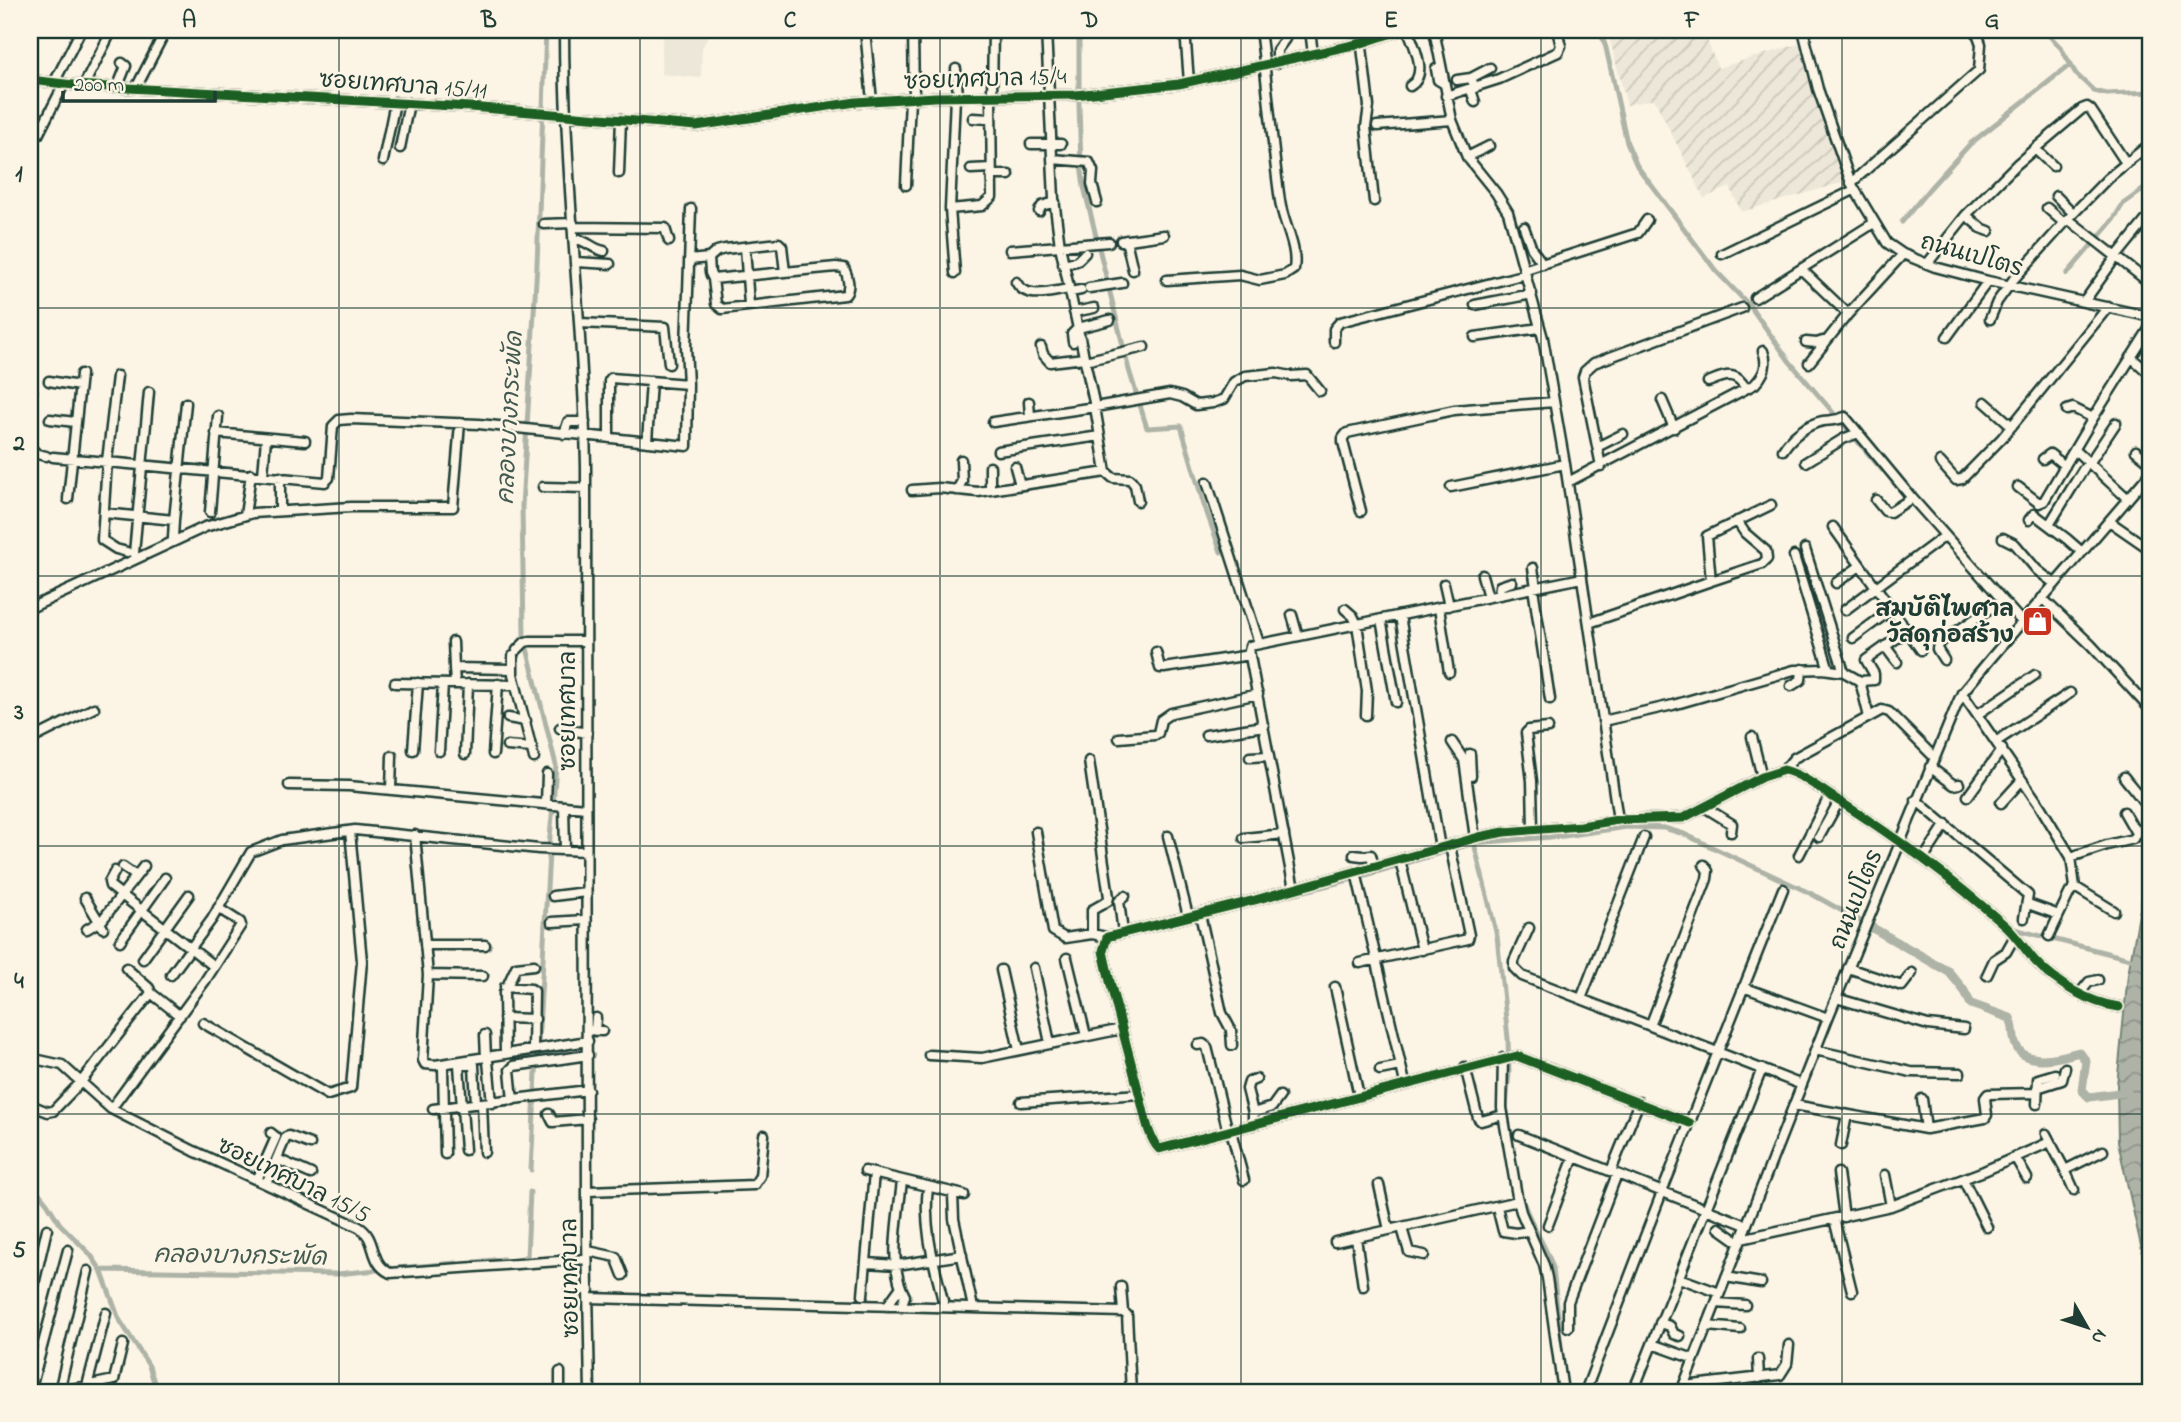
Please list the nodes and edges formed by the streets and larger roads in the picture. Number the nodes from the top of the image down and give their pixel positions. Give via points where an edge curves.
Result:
1 (76, 30) edge
2 (81, 30) edge
3 (112, 30) edge
4 (166, 30) edge
5 (564, 30) edge
6 (865, 30) edge
7 (913, 30) edge
8 (993, 30) edge
9 (1046, 30) edge
10 (1185, 30) edge
11 (1260, 30) edge
12 (1310, 30) edge
13 (1360, 30) edge
14 (1397, 30) edge
15 (1408, 30) edge
16 (1434, 30) edge
17 (1557, 30) edge
18 (1803, 30) edge
19 (1976, 30) edge
20 (1284, 39) dead end
21 (1362, 43) junction
22 (1313, 54) junction
23 (122, 63) dead end
24 (1277, 63) junction
25 (1265, 66) junction
26 (1490, 68) dead end
27 (956, 69) dead end
28 (1436, 69) dead end
29 (1471, 78) junction
30 (30, 80) edge
31 (1457, 80) dead end
32 (1189, 82) junction
33 (56, 83) junction
34 (1443, 83) junction
35 (83, 85) junction
36 (118, 86) junction
37 (1410, 86) dead end
38 (136, 88) junction
39 (1473, 89) junction
40 (1049, 95) junction
41 (992, 96) junction
42 (1446, 96) junction
43 (957, 97) junction
44 (912, 98) junction
45 (872, 101) junction
46 (395, 102) junction
47 (1475, 102) dead end
48 (410, 103) junction
49 (565, 114) junction
50 (973, 118) dead end
51 (621, 119) junction
52 (991, 119) junction
53 (1452, 120) junction
54 (1377, 126) dead end
55 (38, 135) dead end
56 (1031, 144) dead end
57 (1051, 144) junction
58 (1061, 144) dead end
59 (2151, 144) edge
60 (1489, 146) dead end
61 (400, 148) dead end
62 (2035, 149) junction
63 (1467, 157) junction
64 (1052, 159) junction
65 (383, 161) dead end
66 (2126, 163) junction
67 (2053, 166) dead end
68 (971, 169) dead end
69 (991, 171) junction
70 (619, 173) dead end
71 (1009, 175) dead end
72 (906, 185) dead end
73 (1853, 187) junction
74 (2056, 196) dead end
75 (1374, 201) dead end
76 (1055, 202) junction
77 (1097, 202) dead end
78 (2047, 208) dead end
79 (691, 209) dead end
80 (950, 209) junction
81 (1039, 211) dead end
82 (2151, 214) edge
83 (1966, 215) junction
84 (2068, 218) junction
85 (1647, 219) dead end
86 (1874, 223) junction
87 (544, 224) dead end
88 (573, 225) junction
89 (1524, 227) dead end
90 (1989, 231) dead end
91 (1164, 235) dead end
92 (575, 240) junction
93 (668, 241) dead end
94 (1103, 243) dead end
95 (1060, 246) junction
96 (745, 247) junction
97 (1010, 250) dead end
98 (604, 251) dead end
99 (1085, 253) dead end
100 (1722, 254) dead end
101 (1903, 254) junction
102 (2116, 257) junction
103 (709, 258) junction
104 (689, 260) junction
105 (576, 262) junction
106 (610, 264) dead end
107 (1063, 264) junction
108 (1542, 264) junction
109 (1927, 264) junction
110 (1133, 270) dead end
111 (1802, 270) junction
112 (785, 272) junction
113 (1526, 272) junction
114 (955, 274) dead end
115 (747, 276) junction
116 (713, 279) junction
117 (1167, 280) dead end
118 (1988, 281) junction
119 (1016, 282) dead end
120 (1115, 284) dead end
121 (2151, 284) edge
122 (2008, 285) junction
123 (1069, 290) junction
124 (1532, 294) junction
125 (1755, 298) dead end
126 (2084, 302) junction
127 (749, 305) junction
128 (1475, 305) dead end
129 (2108, 307) junction
130 (1094, 308) dead end
131 (1742, 308) dead end
132 (1074, 312) junction
133 (1848, 314) junction
134 (2151, 317) edge
135 (1990, 318) dead end
136 (1110, 320) dead end
137 (580, 323) junction
138 (2151, 326) edge
139 (1078, 328) junction
140 (1540, 328) junction
141 (1475, 337) dead end
142 (1947, 337) dead end
143 (1826, 340) junction
144 (1073, 342) dead end
145 (1334, 342) dead end
146 (1806, 342) dead end
147 (1041, 347) dead end
148 (1144, 347) dead end
149 (1763, 351) dead end
150 (2132, 357) junction
151 (1085, 360) junction
152 (1809, 363) dead end
153 (669, 364) dead end
154 (81, 374) dead end
155 (2151, 375) edge
156 (117, 376) dead end
157 (651, 381) junction
158 (49, 382) dead end
159 (1708, 382) dead end
160 (688, 384) junction
161 (79, 386) junction
162 (1744, 387) junction
163 (32, 391) dead end
164 (1320, 391) dead end
165 (149, 392) dead end
166 (1662, 400) dead end
167 (1029, 402) dead end
168 (1554, 402) junction
169 (1985, 402) dead end
170 (186, 403) dead end
171 (30, 407) edge
172 (1095, 407) junction
173 (2067, 410) dead end
174 (218, 416) dead end
175 (1030, 416) junction
176 (2093, 418) junction
177 (50, 419) dead end
178 (75, 422) junction
179 (585, 422) junction
180 (993, 422) dead end
181 (460, 423) junction
182 (2116, 423) dead end
183 (2012, 426) junction
184 (1674, 428) junction
185 (216, 433) junction
186 (564, 434) junction
187 (1623, 434) dead end
188 (1854, 434) junction
189 (585, 436) junction
190 (1100, 436) junction
191 (266, 438) junction
192 (609, 438) junction
193 (305, 440) dead end
194 (647, 442) junction
195 (1599, 446) junction
196 (30, 447) edge
197 (1783, 450) dead end
198 (2075, 450) junction
199 (998, 451) dead end
200 (2136, 451) dead end
201 (72, 458) junction
202 (2043, 459) dead end
203 (961, 460) dead end
204 (107, 461) junction
205 (1806, 462) dead end
206 (1940, 462) dead end
207 (2151, 463) edge
208 (1565, 464) junction
209 (142, 465) junction
210 (2087, 465) junction
211 (1601, 466) junction
212 (2065, 466) junction
213 (990, 467) dead end
214 (1015, 467) dead end
215 (179, 468) junction
216 (212, 470) junction
217 (1106, 472) junction
218 (251, 474) junction
219 (263, 475) junction
220 (2150, 476) edge
221 (280, 477) junction
222 (1207, 482) dead end
223 (1568, 482) junction
224 (1020, 485) junction
225 (543, 487) dead end
226 (1451, 487) dead end
227 (2018, 487) dead end
228 (586, 488) junction
229 (912, 490) dead end
230 (957, 490) junction
231 (990, 490) junction
232 (1912, 498) junction
233 (68, 499) dead end
234 (2128, 499) junction
235 (1876, 500) dead end
236 (1139, 501) dead end
237 (1772, 505) dead end
238 (280, 510) junction
239 (1361, 511) dead end
240 (210, 512) dead end
241 (104, 513) junction
242 (246, 515) junction
243 (137, 516) junction
244 (174, 520) junction
245 (2029, 520) dead end
246 (1737, 521) junction
247 (2109, 521) junction
248 (2049, 526) junction
249 (1833, 527) dead end
250 (1945, 536) junction
251 (173, 538) dead end
252 (2003, 538) dead end
253 (1805, 549) dead end
254 (2079, 549) junction
255 (2151, 550) edge
256 (1794, 556) dead end
257 (1860, 566) junction
258 (1532, 568) dead end
259 (1482, 575) dead end
260 (1582, 578) junction
261 (1711, 581) junction
262 (1512, 582) dead end
263 (1836, 583) dead end
264 (1444, 584) dead end
265 (2054, 584) junction
266 (1876, 587) junction
267 (1534, 588) junction
268 (1499, 595) junction
269 (1488, 597) junction
270 (2042, 598) junction
271 (2001, 601) junction
272 (1449, 606) junction
273 (30, 608) edge
274 (1439, 608) junction
275 (1345, 609) dead end
276 (1844, 610) dead end
277 (1891, 610) junction
278 (1292, 615) dead end
279 (1400, 615) junction
280 (1381, 619) junction
281 (2022, 622) junction
282 (1589, 623) junction
283 (1357, 624) junction
284 (1907, 631) junction
285 (1298, 636) junction
286 (1853, 638) dead end
287 (586, 641) junction
288 (453, 642) dead end
289 (1885, 646) junction
290 (1253, 647) junction
291 (1921, 650) dead end
292 (1156, 652) dead end
293 (1944, 660) dead end
294 (1897, 662) dead end
295 (454, 668) junction
296 (512, 669) junction
297 (1802, 669) junction
298 (1829, 670) junction
299 (1449, 672) dead end
300 (1844, 673) junction
301 (2035, 675) dead end
302 (1860, 681) junction
303 (395, 683) dead end
304 (418, 683) junction
305 (443, 684) junction
306 (454, 684) junction
307 (468, 684) junction
308 (498, 684) junction
309 (516, 685) junction
310 (1791, 686) dead end
311 (1962, 693) junction
312 (2070, 693) dead end
313 (1258, 694) junction
314 (1550, 699) dead end
315 (1396, 702) dead end
316 (94, 708) dead end
317 (2151, 710) edge
318 (1978, 714) junction
319 (1366, 715) dead end
320 (1869, 717) junction
321 (508, 718) dead end
322 (526, 720) junction
323 (1603, 721) junction
324 (1264, 726) junction
325 (560, 728) dead end
326 (1548, 728) dead end
327 (587, 733) junction
328 (1206, 736) dead end
329 (1752, 737) dead end
330 (1119, 738) dead end
331 (30, 740) edge
332 (1452, 742) dead end
333 (1999, 745) junction
334 (507, 746) dead end
335 (532, 748) junction
336 (413, 750) dead end
337 (439, 751) dead end
338 (465, 754) dead end
339 (493, 754) dead end
340 (1470, 754) dead end
341 (392, 756) dead end
342 (1269, 756) junction
343 (1250, 757) dead end
344 (1934, 757) junction
345 (534, 758) dead end
346 (1088, 761) dead end
347 (1930, 767) junction
348 (1784, 770) junction
349 (547, 774) dead end
350 (1762, 777) junction
351 (2124, 777) dead end
352 (2022, 780) junction
353 (1959, 784) dead end
354 (289, 785) dead end
355 (391, 790) junction
356 (1830, 795) junction
357 (1968, 796) dead end
358 (1916, 800) junction
359 (1839, 801) junction
360 (2001, 803) dead end
361 (546, 804) junction
362 (564, 806) junction
363 (586, 808) junction
364 (1706, 808) junction
365 (2124, 812) dead end
366 (1618, 820) junction
367 (1946, 824) junction
368 (1533, 830) junction
369 (350, 831) junction
370 (1036, 832) dead end
371 (1731, 832) dead end
372 (2136, 833) junction
373 (1284, 834) junction
374 (415, 835) junction
375 (1168, 836) dead end
376 (1644, 837) dead end
377 (1819, 837) dead end
378 (1244, 838) dead end
379 (1477, 838) junction
380 (1900, 840) junction
381 (1440, 848) junction
382 (565, 850) junction
383 (1451, 850) junction
384 (586, 851) junction
385 (1354, 855) dead end
386 (1799, 855) dead end
387 (2071, 857) junction
388 (1924, 858) junction
389 (1401, 864) junction
390 (1704, 864) dead end
391 (144, 866) dead end
392 (1374, 867) junction
393 (1356, 872) junction
394 (136, 876) junction
395 (165, 878) dead end
396 (2075, 887) junction
397 (1294, 888) junction
398 (1783, 889) dead end
399 (586, 892) junction
400 (188, 895) dead end
401 (121, 896) junction
402 (1125, 896) dead end
403 (553, 897) dead end
404 (85, 898) dead end
405 (2028, 904) junction
406 (218, 908) junction
407 (141, 911) junction
408 (2114, 911) dead end
409 (2059, 915) junction
410 (1188, 916) junction
411 (1200, 917) junction
412 (2024, 918) dead end
413 (586, 919) junction
414 (552, 922) dead end
415 (101, 924) junction
416 (1529, 928) dead end
417 (87, 929) dead end
418 (164, 929) junction
419 (1123, 933) junction
420 (1092, 934) junction
421 (2015, 936) junction
422 (2049, 936) dead end
423 (1107, 937) junction
424 (120, 941) dead end
425 (425, 945) junction
426 (485, 945) dead end
427 (191, 949) junction
428 (1422, 950) junction
429 (1067, 958) dead end
430 (143, 959) dead end
431 (1377, 960) junction
432 (1360, 963) dead end
433 (211, 964) dead end
434 (534, 965) dead end
435 (126, 968) dead end
436 (1034, 968) dead end
437 (1849, 968) junction
438 (1001, 970) dead end
439 (1912, 973) dead end
440 (171, 975) dead end
441 (428, 975) junction
442 (1987, 975) dead end
443 (484, 976) dead end
444 (2098, 980) dead end
445 (1335, 987) dead end
446 (1743, 987) junction
447 (505, 988) junction
448 (151, 993) junction
449 (2080, 993) junction
450 (1836, 998) junction
451 (1581, 999) junction
452 (2119, 1007) dead end
453 (180, 1016) junction
454 (504, 1018) junction
455 (596, 1018) dead end
456 (1828, 1018) junction
457 (535, 1019) junction
458 (203, 1023) dead end
459 (1650, 1026) junction
460 (1122, 1029) junction
461 (1964, 1029) dead end
462 (595, 1030) junction
463 (485, 1035) dead end
464 (1086, 1036) junction
465 (588, 1041) junction
466 (1050, 1044) junction
467 (1198, 1045) dead end
468 (1232, 1045) dead end
469 (533, 1049) junction
470 (1019, 1050) junction
471 (1815, 1050) junction
472 (1718, 1052) junction
473 (588, 1055) junction
474 (929, 1055) dead end
475 (503, 1057) junction
476 (1505, 1057) junction
477 (30, 1058) edge
478 (485, 1060) junction
479 (459, 1065) junction
480 (1400, 1066) junction
481 (443, 1068) junction
482 (1465, 1068) junction
483 (2065, 1068) dead end
484 (429, 1069) dead end
485 (1762, 1069) junction
486 (1380, 1070) dead end
487 (1960, 1073) dead end
488 (2054, 1074) dead end
489 (1256, 1079) dead end
490 (81, 1082) junction
491 (1405, 1083) junction
492 (1802, 1085) junction
493 (588, 1090) junction
494 (2036, 1090) junction
495 (1140, 1094) junction
496 (1280, 1096) dead end
497 (1359, 1096) junction
498 (1922, 1099) dead end
499 (513, 1101) junction
500 (492, 1102) junction
501 (1021, 1102) dead end
502 (1639, 1102) junction
503 (479, 1103) junction
504 (2037, 1104) dead end
505 (1794, 1105) junction
506 (463, 1106) junction
507 (31, 1107) edge
508 (445, 1108) junction
509 (111, 1109) junction
510 (433, 1109) dead end
511 (1253, 1113) junction
512 (549, 1114) dead end
513 (1503, 1115) junction
514 (1847, 1115) junction
515 (588, 1119) junction
516 (1689, 1123) junction
517 (1253, 1125) junction
518 (1926, 1129) junction
519 (1229, 1131) junction
520 (271, 1133) dead end
521 (764, 1135) dead end
522 (1519, 1135) dead end
523 (310, 1143) dead end
524 (1841, 1145) dead end
525 (466, 1150) dead end
526 (2103, 1151) dead end
527 (484, 1152) dead end
528 (445, 1154) dead end
529 (1574, 1157) junction
530 (2015, 1157) junction
531 (277, 1158) junction
532 (2065, 1170) junction
533 (1614, 1173) junction
534 (1838, 1173) dead end
535 (311, 1174) dead end
536 (1885, 1175) dead end
537 (2026, 1178) dead end
538 (1963, 1179) junction
539 (902, 1180) junction
540 (1244, 1180) dead end
541 (261, 1182) junction
542 (1379, 1185) dead end
543 (928, 1188) junction
544 (2074, 1189) dead end
545 (588, 1191) junction
546 (1662, 1192) junction
547 (953, 1194) junction
548 (964, 1195) dead end
549 (1518, 1201) junction
550 (1891, 1206) junction
551 (1497, 1207) junction
552 (1705, 1209) junction
553 (1844, 1217) junction
554 (1834, 1219) junction
555 (1732, 1220) junction
556 (1548, 1225) dead end
557 (1746, 1225) junction
558 (1987, 1227) dead end
559 (1402, 1228) junction
560 (1719, 1228) dead end
561 (47, 1230) dead end
562 (1389, 1230) junction
563 (1529, 1231) junction
564 (1727, 1234) junction
565 (1356, 1238) junction
566 (1741, 1241) junction
567 (1335, 1242) dead end
568 (68, 1251) dead end
569 (587, 1255) junction
570 (962, 1255) junction
571 (1424, 1255) dead end
572 (933, 1259) junction
573 (867, 1263) junction
574 (897, 1265) junction
575 (88, 1271) dead end
576 (623, 1275) dead end
577 (1726, 1277) junction
578 (1679, 1278) junction
579 (1761, 1283) dead end
580 (1363, 1286) dead end
581 (1121, 1287) dead end
582 (900, 1288) junction
583 (570, 1290) dead end
584 (1852, 1291) dead end
585 (1720, 1293) junction
586 (589, 1294) junction
587 (863, 1295) dead end
588 (30, 1301) edge
589 (943, 1301) dead end
590 (972, 1303) dead end
591 (1716, 1303) junction
592 (1745, 1305) dead end
593 (887, 1307) junction
594 (901, 1307) junction
595 (1123, 1312) junction
596 (106, 1313) dead end
597 (1660, 1323) junction
598 (1707, 1326) junction
599 (1568, 1327) dead end
600 (1740, 1329) dead end
601 (1680, 1336) dead end
602 (123, 1344) dead end
603 (1652, 1344) junction
604 (1790, 1345) dead end
605 (1694, 1359) junction
606 (1758, 1359) dead end
607 (560, 1372) dead end
608 (126, 1378) dead end
609 (1759, 1378) junction
610 (114, 1380) junction
611 (87, 1386) junction
612 (1683, 1389) edge
613 (30, 1392) edge
614 (56, 1392) edge
615 (560, 1392) edge
616 (590, 1392) edge
617 (1131, 1392) edge
618 (1563, 1392) edge
619 (1585, 1392) edge
620 (1633, 1392) edge

1 - 33 street
2 - 33 street
3 - 35 street
4 - 38 street
5 - 49 street, ซอยเทศบาล
6 - 45 street
7 - 44 street
8 - 41 street
9 - 40 street
10 - 32 street
11 - 25 street
12 - 22 street
13 - 21 street
14 - 21 street, ซอยเทศบาล 15/4
15 - 37 street via 1420,76
16 - 34 street
17 - 39 street via 1558,52
18 - 73 street, ถนนเปโตร via 1818,89
19 - 73 street via 1981,44 1979,70
20 - 24 street via 1277,50
21 - 22 street, ซอยเทศบาล 15/4
21 - 75 street
22 - 24 street, ซอยเทศบาล 15/4
23 - 36 street via 126,69
24 - 25 street, ซอยเทศบาล 15/4
25 - 32 street, ซอยเทศบาล 15/4
25 - 117 street via 1280,203 1292,241 1294,269 1260,281 1240,275
26 - 29 street
27 - 43 street
28 - 34 street
29 - 31 street
29 - 39 street
30 - 33 street, ซอยเทศบาล 15/11
32 - 40 street, ซอยเทศบาล 15/4
33 - 35 street, ซอยเทศบาล 15/11
33 - 55 street
34 - 42 street
35 - 36 street, ซอยเทศบาล 15/11
36 - 38 street, ซอยเทศบาล 15/11
38 - 46 street, ซอยเทศบาล 15/11
39 - 42 street
39 - 47 street
40 - 41 street, ซอยเทศบาล 15/4
40 - 57 street
41 - 43 street, ซอยเทศบาล 15/4
41 - 52 street
42 - 53 street
43 - 44 street, ซอยเทศบาล 15/4
43 - 80 street
44 - 45 street, ซอยเทศบาล 15/4
44 - 72 street
45 - 51 street, ซอยเทศบาล 15/4 via 707,125
46 - 48 street, ซอยเทศบาล 15/11
46 - 65 street
48 - 49 street, ซอยเทศบาล 15/11
48 - 61 street
49 - 51 street, ซอยเทศบาล 15/4
49 - 88 street, ซอยเทศบาล
50 - 52 street
51 - 70 street
52 - 69 street
53 - 54 street
53 - 63 street
56 - 57 street
57 - 58 street
57 - 64 street
59 - 66 street
60 - 63 street
62 - 66 street via 2087,107
62 - 67 street
62 - 83 street
63 - 113 street via 1508,212
64 - 76 street
64 - 77 street via 1089,162
66 - 84 street
68 - 69 street
69 - 71 street
69 - 80 street via 989,201
73 - 86 street, ถนนเปโตร
73 - 100 street
74 - 84 street
76 - 81 street
76 - 95 street
78 - 84 street
79 - 104 street
80 - 114 street
82 - 102 street
83 - 90 street
83 - 109 street
84 - 102 street
84 - 122 street
85 - 108 street via 1637,233
86 - 101 street, ถนนเปโตร via 1887,243
86 - 111 street
87 - 88 street
88 - 92 street, ซอยเทศบาล
88 - 93 street via 664,228
89 - 108 street
91 - 110 street via 1124,240
92 - 98 street via 585,240
92 - 105 street, ซอยเทศบาล
94 - 95 street
95 - 97 street
95 - 107 street
96 - 103 street via 717,251
96 - 112 street via 781,244
96 - 115 street
99 - 107 street via 1077,261
101 - 109 street, ถนนเปโตร
101 - 133 street
102 - 121 street
102 - 126 street
103 - 104 street
103 - 116 street
104 - 160 street
105 - 106 street
105 - 137 street, ซอยเทศบาล
107 - 123 street
108 - 113 street
109 - 118 street, ถนนเปโตร
111 - 125 street
111 - 133 street
112 - 115 street
112 - 127 street via 840,267 846,271 849,288 845,295
113 - 124 street
113 - 145 street via 1340,322 1334,329
115 - 116 street
115 - 127 street
116 - 127 street via 719,308
118 - 122 street, ถนนเปโตร
118 - 142 street
119 - 123 street via 1035,293
120 - 123 street
122 - 126 street, ถนนเปโตร
122 - 135 street
123 - 132 street
124 - 128 street
124 - 140 street
126 - 129 street, ถนนเปโตร
129 - 134 street, ถนนเปโตร
129 - 183 street
130 - 132 street
131 - 195 street via 1588,367 1583,377
132 - 139 street
133 - 143 street
136 - 139 street
137 - 153 street via 666,327
137 - 179 street, ซอยเทศบาล
138 - 150 street
139 - 144 street via 1072,334
139 - 151 street
140 - 141 street
140 - 168 street
143 - 146 street
143 - 152 street
147 - 151 street via 1050,362
148 - 151 street
149 - 162 street via 1763,373 1755,384
150 - 155 street
150 - 176 street
151 - 172 street
154 - 161 street
156 - 204 street
157 - 160 street
157 - 192 street via 610,379
157 - 194 street
158 - 161 street
159 - 162 street via 1731,374
160 - 194 street via 687,446
161 - 178 street
162 - 184 street
163 - 171 street
164 - 172 street via 1307,375 1276,373 1239,379 1224,400 1213,404 1196,405 1173,394
165 - 209 street
166 - 184 street
167 - 175 street
168 - 208 street
168 - 239 street via 1454,410 1347,433 1343,442
169 - 183 street
170 - 215 street
172 - 175 street
172 - 190 street
173 - 176 street via 2073,408
174 - 185 street
175 - 180 street
176 - 198 street
177 - 178 street
178 - 201 street
179 - 186 street via 568,422
179 - 189 street, ซอยเทศบาล
181 - 186 street
181 - 221 street via 339,420 331,436 327,481
181 - 238 street via 453,507
182 - 210 street
183 - 206 street via 1962,479 1956,480
184 - 211 street
185 - 191 street
185 - 216 street
186 - 189 street
187 - 195 street
188 - 197 street via 1845,417 1820,422 1794,436
188 - 205 street
188 - 232 street
189 - 192 street
189 - 228 street, ซอยเทศบาล
190 - 199 street
190 - 217 street
191 - 193 street
191 - 219 street
192 - 194 street
195 - 211 street
196 - 201 street via 37,454
198 - 210 street
198 - 212 street
200 - 207 street
201 - 204 street
201 - 233 street
202 - 212 street via 2050,454
203 - 230 street via 962,481
204 - 209 street
204 - 241 street
208 - 223 street
208 - 226 street
209 - 215 street
209 - 243 street
210 - 234 street
210 - 248 street
211 - 223 street
212 - 227 street via 2042,503
213 - 231 street
214 - 224 street
215 - 216 street
215 - 244 street
216 - 218 street
216 - 240 street
217 - 224 street
217 - 236 street via 1113,478 1130,479
218 - 219 street
218 - 242 street
219 - 221 street
220 - 234 street, ถนนเปโตร
221 - 238 street
222 - 290 street
223 - 260 street
224 - 231 street
225 - 228 street
228 - 287 street, ซอยเทศบาล
229 - 230 street
230 - 231 street
232 - 235 street via 1889,512
232 - 250 street
234 - 247 street, ถนนเปโตร
237 - 246 street
238 - 242 street
241 - 243 street
241 - 243 street via 102,540 116,550 130,552
242 - 273 street via 205,527
243 - 244 street
244 - 251 street
245 - 248 street via 2034,513
246 - 261 street via 1707,536
246 - 261 street via 1766,551 1767,559
247 - 254 street, ถนนเปโตร
247 - 255 street
248 - 254 street
249 - 257 street
250 - 266 street
250 - 271 street
252 - 265 street via 2015,544
253 - 300 street
254 - 265 street, ถนนเปโตร
256 - 298 street
257 - 263 street
257 - 266 street
258 - 267 street
259 - 269 street
260 - 267 street
260 - 282 street
261 - 282 street
262 - 268 street via 1500,586
264 - 272 street
265 - 270 street, ถนนเปโตร
266 - 276 street
266 - 277 street
267 - 268 street
267 - 314 street
268 - 269 street
269 - 272 street
270 - 281 street, ถนนเปโตร
270 - 317 street
271 - 281 street
271 - 293 street via 1938,644
272 - 274 street
274 - 279 street
274 - 299 street
275 - 283 street
277 - 284 street
277 - 286 street
278 - 285 street
279 - 280 street
279 - 381 street
280 - 283 street
280 - 315 street
281 - 311 street, ถนนเปโตร
282 - 323 street
283 - 285 street
283 - 319 street
284 - 289 street
284 - 291 street
285 - 290 street
287 - 296 street via 528,642 515,653
287 - 327 street, ซอยเทศบาล
288 - 295 street
289 - 294 street
289 - 302 street via 1866,660 1874,681
290 - 292 street via 1164,668 1160,668
290 - 313 street
295 - 296 street
295 - 306 street
296 - 309 street
297 - 298 street
297 - 310 street via 1801,680
297 - 323 street
298 - 300 street
300 - 302 street
301 - 318 street
302 - 320 street
303 - 304 street
304 - 305 street
304 - 336 street
305 - 306 street
305 - 337 street
306 - 307 street
307 - 308 street
307 - 338 street
308 - 309 street
308 - 339 street
309 - 322 street
311 - 318 street
311 - 344 street, ถนนเปโตร
312 - 333 street
313 - 324 street
313 - 330 street via 1171,713 1161,720 1155,735
316 - 331 street
318 - 333 street
320 - 344 street via 1882,710 1889,712
320 - 348 street via 1794,758
321 - 322 street
322 - 335 street
323 - 366 street
324 - 328 street
324 - 342 street
325 - 327 street
326 - 368 street via 1526,733
327 - 363 street, ซอยเทศบาล
329 - 350 street
332 - 379 street via 1464,760
333 - 352 street
333 - 357 street
334 - 335 street
335 - 345 street
340 - 379 street
341 - 355 street
342 - 343 street
342 - 373 street
344 - 347 street, ถนนเปโตร
346 - 420 street via 1109,897 1092,910
347 - 353 street
347 - 358 street, ถนนเปโตร
348 - 350 street
348 - 356 street
349 - 361 street
350 - 364 street
351 - 372 street via 2151,814
352 - 360 street
352 - 387 street
354 - 355 street
355 - 361 street
356 - 359 street
356 - 386 street
358 - 367 street
358 - 380 street, ถนนเปโตร
359 - 377 street
359 - 380 street
361 - 362 street
362 - 363 street
362 - 382 street
363 - 384 street, ซอยเทศบาล
364 - 366 street via 1683,818
364 - 371 street via 1732,824
365 - 372 street
366 - 368 street
367 - 388 street
367 - 405 street via 2026,893
368 - 379 street
369 - 374 street
369 - 406 street via 282,840 251,852
369 - 458 street via 362,961 351,1088 328,1095
370 - 420 street via 1053,931 1065,938
372 - 387 street via 2131,840
373 - 378 street
373 - 397 street
374 - 382 street
374 - 425 street
375 - 410 street
376 - 451 street
379 - 383 street
380 - 388 street
380 - 437 street, ถนนเปโตร
381 - 383 street
381 - 389 street
382 - 384 street
383 - 428 street via 1469,937
384 - 399 street, ซอยเทศบาล
385 - 392 street via 1371,855
387 - 396 street
388 - 421 street
389 - 392 street
389 - 428 street
390 - 459 street via 1707,879
391 - 394 street
392 - 393 street
393 - 397 street
393 - 431 street
394 - 401 street
394 - 401 street via 119,869 109,881
395 - 407 street
396 - 408 street
396 - 409 street
397 - 411 street
398 - 446 street
399 - 403 street
399 - 413 street, ซอยเทศบาล
400 - 418 street
401 - 407 street
401 - 415 street
402 - 419 street via 1119,901
404 - 415 street
405 - 409 street
405 - 412 street
406 - 427 street
406 - 453 street via 241,926
407 - 418 street
407 - 424 street
409 - 422 street
410 - 411 street
410 - 419 street
411 - 468 street
413 - 414 street
413 - 462 street, ซอยเทศบาล
415 - 417 street
416 - 451 street via 1514,961 1516,971
418 - 427 street
418 - 430 street
419 - 423 street
420 - 423 street
421 - 442 street
421 - 449 street via 2043,968
423 - 460 street via 1102,951
425 - 426 street
425 - 441 street
427 - 433 street
427 - 440 street
428 - 431 street
429 - 464 street
431 - 432 street
431 - 480 street
434 - 447 street via 516,967
435 - 448 street
436 - 466 street
437 - 439 street via 1902,986
437 - 450 street, ถนนเปโตร
438 - 470 street
441 - 443 street
441 - 478 street via 422,1060 435,1065
444 - 449 street via 2089,982
445 - 497 street
446 - 456 street
446 - 472 street
447 - 454 street
447 - 457 street via 534,991
448 - 453 street
448 - 490 street
449 - 452 street
450 - 456 street, ถนนเปโตร
450 - 461 street via 1928,1025
451 - 459 street
453 - 509 street
454 - 457 street
454 - 475 street
455 - 462 street
456 - 471 street, ถนนเปโตร
457 - 469 street
459 - 472 street
460 - 464 street
460 - 495 street
462 - 465 street, ซอยเทศบาล
463 - 478 street
464 - 466 street
465 - 469 street
465 - 473 street, ซอยเทศบาล
466 - 470 street
467 - 519 street via 1207,1046
469 - 475 street
470 - 474 street via 982,1058
471 - 487 street via 1911,1072
471 - 492 street, ถนนเปโตร
472 - 485 street
472 - 516 street
473 - 493 street, ซอยเทศบาล
473 - 499 street via 511,1068
475 - 478 street
476 - 482 street
476 - 502 street via 1517,1056
476 - 513 street
477 - 490 street, ซอยเทศบาล 15/5 via 62,1065
478 - 500 street
479 - 481 street
479 - 503 street via 474,1065
479 - 506 street
480 - 486 street
480 - 491 street
481 - 484 street
481 - 508 street
482 - 491 street
482 - 513 street via 1478,1118
483 - 494 street via 2062,1080
485 - 492 street
485 - 552 street
488 - 494 street via 2038,1079
489 - 511 street via 1247,1087
490 - 507 street via 53,1111
490 - 509 street, ซอยเทศบาล 15/5
491 - 497 street
492 - 505 street, ถนนเปโตร
493 - 499 street
493 - 515 street, ซอยเทศบาล
494 - 504 street
494 - 518 street via 1987,1094 1985,1118
495 - 501 street
495 - 519 street via 1159,1149
496 - 511 street via 1272,1107
497 - 517 street
498 - 518 street
499 - 500 street
500 - 503 street
502 - 516 street
502 - 533 street
503 - 506 street
503 - 527 street
505 - 514 street
505 - 557 street, ถนนเปโตร
506 - 508 street
506 - 525 street
508 - 510 street
508 - 528 street
509 - 541 street, ซอยเทศบาล 15/5
511 - 517 street
512 - 515 street via 553,1122
513 - 549 street
514 - 518 street
514 - 524 street
515 - 545 street, ซอยเทศบาล
516 - 546 street
517 - 519 street
519 - 540 street
520 - 541 street via 276,1138
521 - 545 street via 760,1176 754,1185
522 - 529 street
523 - 531 street via 289,1136
526 - 532 street
529 - 533 street
529 - 556 street
530 - 532 street via 2048,1138
530 - 537 street
530 - 538 street
531 - 535 street
531 - 541 street
532 - 544 street
533 - 546 street
533 - 599 street via 1568,1302
534 - 553 street
536 - 550 street
538 - 550 street
538 - 558 street
539 - 543 street
539 - 573 street via 869,1172
539 - 574 street
541 - 569 street, ซอยเทศบาล 15/5 via 365,1231 379,1267 391,1274
542 - 562 street
543 - 547 street
543 - 572 street
545 - 569 street, ซอยเทศบาล
546 - 552 street
546 - 619 street
547 - 548 street
547 - 570 street
549 - 551 street
549 - 563 street
550 - 553 street
551 - 559 street
551 - 563 street via 1504,1232
552 - 555 street
552 - 578 street
553 - 554 street
554 - 566 street
554 - 584 street
555 - 557 street
555 - 564 street
557 - 566 street, ถนนเปโตร
559 - 562 street
559 - 571 street via 1409,1252
560 - 564 street
561 - 588 street
562 - 565 street
563 - 618 street via 1547,1278
564 - 566 street
565 - 567 street
565 - 580 street
566 - 577 street, ถนนเปโตร
568 - 613 street
569 - 576 street via 617,1256
569 - 586 street, ซอยเทศบาล
570 - 572 street
570 - 590 street
572 - 574 street
572 - 589 street
573 - 574 street
573 - 587 street
574 - 582 street
575 - 614 street
577 - 579 street
577 - 585 street, ถนนเปโตร
578 - 585 street
578 - 597 street
581 - 595 street
582 - 593 street
582 - 594 street via 905,1296
583 - 586 street
585 - 591 street, ถนนเปโตร
586 - 593 street
586 - 616 street, ซอยเทศบาล
591 - 592 street
591 - 598 street, ถนนเปโตร
593 - 594 street
594 - 595 street
595 - 617 street via 1127,1315
596 - 611 street
597 - 601 street
597 - 603 street
598 - 600 street
598 - 605 street, ถนนเปโตร
602 - 610 street
603 - 605 street
603 - 620 street
604 - 609 street via 1782,1374
605 - 612 street, ถนนเปโตร
606 - 609 street
607 - 615 street
608 - 610 street
609 - 612 street
610 - 611 street
611 - 614 street

